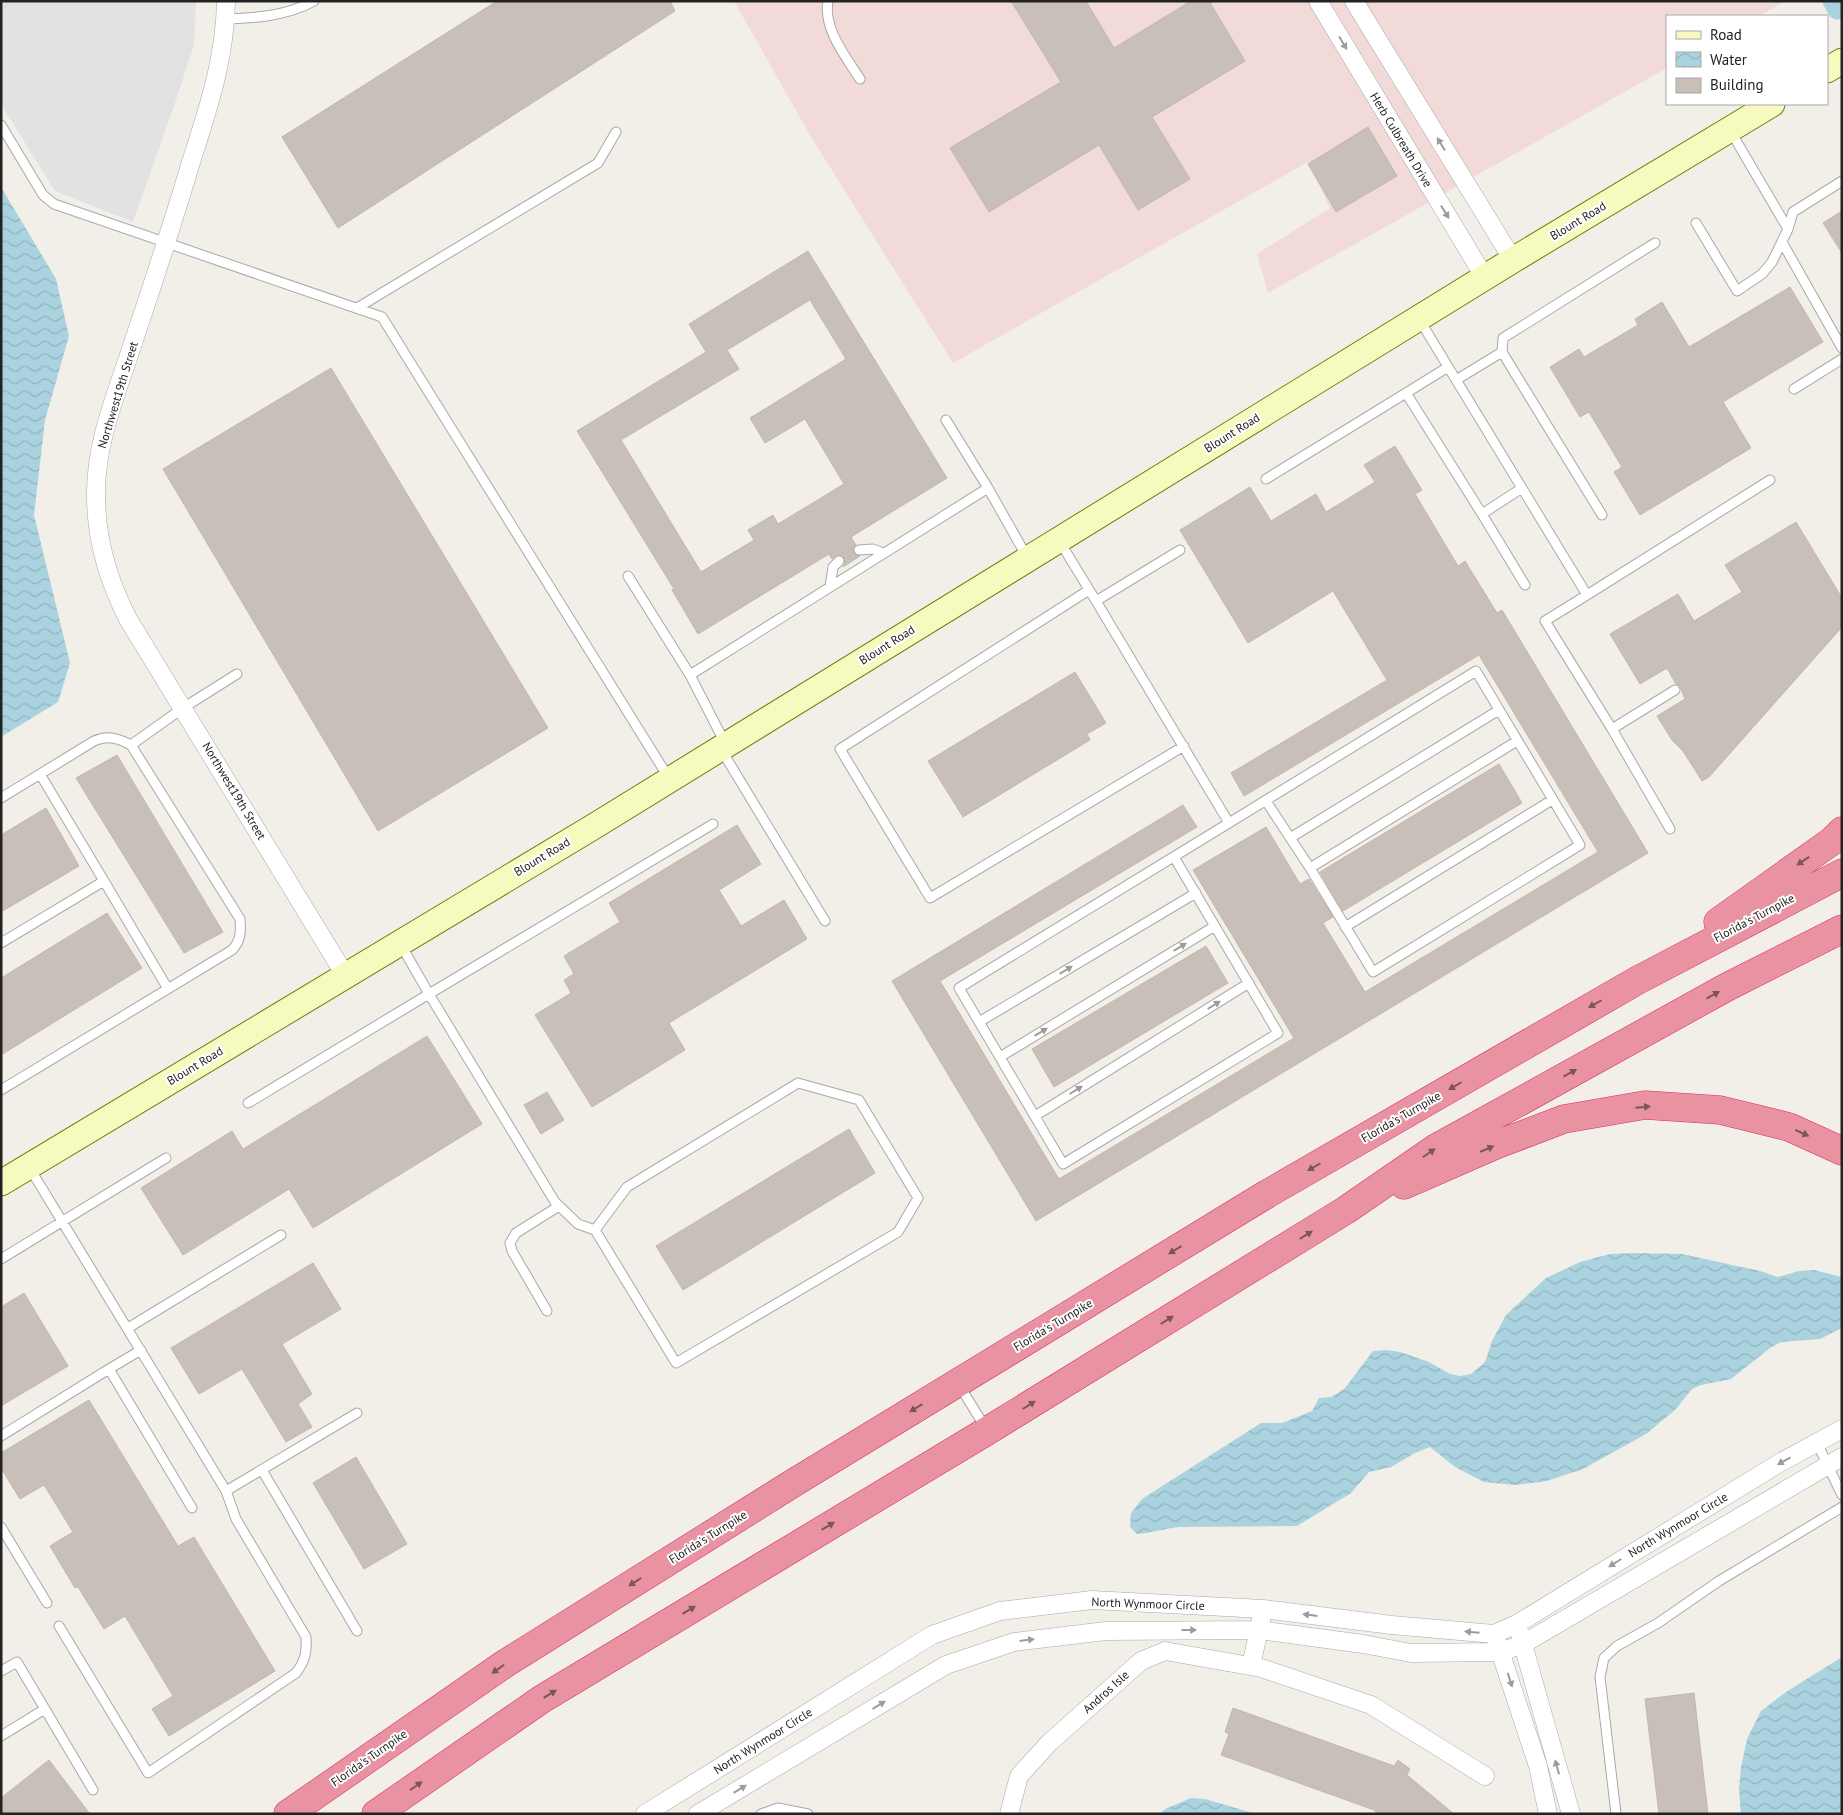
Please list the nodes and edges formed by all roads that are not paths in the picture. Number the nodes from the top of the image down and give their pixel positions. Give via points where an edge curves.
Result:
1 (226, 1) edge
2 (314, 1) edge
3 (828, 1) edge
4 (1318, 1) edge
5 (1354, 1) edge
6 (226, 19) junction
7 (1842, 62) edge
8 (1828, 69) edge
9 (860, 79) dead end
10 (1770, 105) edge
11 (1, 125) edge
12 (1729, 129) junction
13 (616, 132) dead end
14 (1842, 181) edge
15 (1696, 222) dead end
16 (1788, 229) junction
17 (167, 242) junction
18 (1782, 242) junction
19 (1655, 243) dead end
20 (1513, 260) junction
21 (1485, 278) junction
22 (357, 308) junction
23 (1419, 318) junction
24 (1842, 348) edge
25 (1502, 352) junction
26 (1842, 359) edge
27 (1448, 367) junction
28 (1456, 380) junction
29 (1794, 389) dead end
30 (1406, 393) junction
31 (946, 420) dead end
32 (1266, 479) dead end
33 (1770, 480) dead end
34 (988, 488) junction
35 (1522, 488) junction
36 (1482, 514) junction
37 (1602, 515) dead end
38 (1059, 539) junction
39 (859, 550) dead end
40 (1180, 550) dead end
41 (884, 553) junction
42 (1028, 558) junction
43 (839, 561) dead end
44 (628, 576) dead end
45 (1525, 585) dead end
46 (830, 586) junction
47 (1089, 590) junction
48 (1587, 595) junction
49 (1096, 601) junction
50 (237, 674) dead end
51 (690, 675) junction
52 (1675, 690) dead end
53 (183, 708) junction
54 (1499, 710) junction
55 (1612, 729) junction
56 (1517, 741) junction
57 (131, 745) junction
58 (1184, 746) junction
59 (723, 747) junction
60 (40, 774) junction
61 (670, 780) junction
62 (1, 798) edge
63 (1552, 800) junction
64 (1266, 801) junction
65 (1229, 823) junction
66 (713, 824) dead end
67 (1670, 829) dead end
68 (1842, 832) edge
69 (1290, 838) junction
70 (1174, 857) junction
71 (1310, 868) junction
72 (1842, 873) edge
73 (104, 881) junction
74 (1196, 893) junction
75 (825, 921) dead end
76 (1215, 926) junction
77 (1345, 927) junction
78 (1842, 929) edge
79 (1, 943) edge
80 (399, 943) junction
81 (344, 975) junction
82 (1638, 980) junction
83 (1249, 984) junction
84 (168, 988) junction
85 (429, 994) junction
86 (979, 1022) junction
87 (1000, 1057) junction
88 (1, 1090) edge
89 (248, 1103) dead end
90 (1034, 1116) junction
91 (1842, 1151) edge
92 (166, 1158) dead end
93 (29, 1166) junction
94 (1, 1183) edge
95 (559, 1206) junction
96 (1346, 1210) junction
97 (62, 1222) junction
98 (595, 1230) junction
99 (281, 1235) dead end
100 (1, 1259) edge
101 (547, 1311) dead end
102 (128, 1328) junction
103 (141, 1350) junction
104 (110, 1369) junction
105 (958, 1383) junction
106 (357, 1413) dead end
107 (1842, 1429) edge
108 (987, 1431) junction
109 (1, 1436) edge
110 (1817, 1443) junction
111 (1835, 1461) edge
112 (262, 1470) junction
113 (226, 1491) junction
114 (1842, 1495) edge
115 (1842, 1507) edge
116 (192, 1508) dead end
117 (1, 1527) edge
118 (47, 1603) dead end
119 (1263, 1609) junction
120 (1517, 1624) junction
121 (59, 1626) dead end
122 (1259, 1630) junction
123 (357, 1631) dead end
124 (1494, 1634) junction
125 (1523, 1644) junction
126 (1501, 1652) junction
127 (1251, 1666) junction
128 (1, 1671) edge
129 (45, 1709) junction
130 (1, 1736) edge
131 (1485, 1776) dead end
132 (93, 1790) dead end
133 (288, 1814) edge
134 (376, 1814) edge
135 (646, 1814) edge
136 (698, 1814) edge
137 (761, 1814) edge
138 (808, 1814) edge
139 (1009, 1814) edge
140 (1548, 1814) edge
141 (1571, 1814) edge
142 (1616, 1814) edge

1 - 6 street, Northwest19th Street
2 - 6 lane via 277,15
3 - 9 lane via 827,19
4 -> 21 street, Herb Culbreath Drive
20 -> 5 street
6 - 17 street, Northwest19th Street via 220,66
7 - 8 street
10 - 12 street, Blount Road
11 - 17 lane via 43,195 54,204
12 - 16 lane
12 - 20 street, Blount Road
13 - 22 lane via 598,163
14 - 16 lane via 1793,212
15 - 18 lane via 1737,291 1762,274
16 - 18 lane
17 - 22 lane
17 - 53 street, Northwest19th Street via 103,439 96,495 103,556 111,582 128,619
18 - 24 lane
19 - 25 lane via 1503,338
20 - 21 street, Blount Road
21 - 23 street, Blount Road
22 - 61 lane via 382,317
23 - 27 lane
23 - 38 street, Blount Road
25 - 28 lane
25 - 37 lane
26 - 29 lane
27 - 28 lane
27 - 30 lane
28 - 35 lane
30 - 32 lane
30 - 36 lane
31 - 34 lane
33 - 48 lane
34 - 41 lane
34 - 42 lane
35 - 36 lane
35 - 48 lane
36 - 45 lane
38 - 42 street, Blount Road
38 - 47 lane
39 - 41 lane via 874,549
40 - 49 lane
41 - 46 lane
42 - 59 street, Blount Road
43 - 46 lane via 833,567
44 - 51 lane
46 - 51 lane
47 - 49 lane
47 - 58 lane via 840,749 930,898
48 - 55 lane via 1545,621
49 - 58 lane
50 - 53 lane
51 - 59 lane
52 - 55 lane
53 - 57 lane
53 - 81 street, Northwest19th Street
54 - 56 lane
54 - 64 lane via 1476,671
54 - 69 lane
55 - 67 lane
56 - 63 lane
56 - 71 lane
57 - 60 lane via 116,738 102,737
57 - 84 lane via 240,920 238,944 232,950
58 - 65 lane
59 - 61 street, Blount Road
59 - 75 lane via 738,780
60 - 62 lane
60 - 73 lane
61 - 80 street, Blount Road
63 - 77 lane
63 - 77 lane via 1580,846 1572,851 1373,972
64 - 65 lane
64 - 69 lane
65 - 70 lane
66 - 85 lane
68 -> 82 highway
69 - 71 lane
70 - 74 lane
70 - 86 lane via 959,988
71 - 77 lane
72 - 82 highway, Florida's Turnpike
73 - 79 lane
73 - 84 lane
74 - 76 lane
86 -> 74 lane
76 - 83 lane
87 -> 76 lane
96 -> 78 highway via 1436,1148 1727,987
80 - 81 street, Blount Road
80 - 85 lane
81 - 93 street, Blount Road
82 -> 105 highway, Florida's Turnpike via 1267,1194
90 -> 83 lane
83 - 90 lane via 1278,1033 1062,1164
84 - 88 lane
85 - 89 lane
85 - 95 lane
86 - 87 lane
87 - 90 lane
96 -> 91 highway via 1498,1144 1564,1120 1644,1105 1720,1110 1788,1128
92 - 97 lane
93 - 94 street, Blount Road
93 - 97 lane
95 - 98 lane via 578,1224
95 - 101 lane via 516,1233 510,1243
108 -> 96 highway
97 - 100 lane
97 - 102 lane
98 - 98 lane via 676,1363 898,1232 918,1198 859,1100 798,1083 627,1187
99 - 102 lane
102 - 103 lane
103 - 104 lane
103 - 113 lane
104 - 109 lane
104 - 116 lane
105 - 108 lane
105 -> 133 highway, Florida's Turnpike via 506,1663
106 - 112 lane
107 - 110 street, North Wynmoor Circle
134 -> 108 highway via 542,1699
110 - 111 lane
110 -> 120 street, North Wynmoor Circle
111 - 114 lane
111 - 125 street, North Wynmoor Circle
112 - 113 lane
112 - 123 lane
113 - 121 lane via 236,1519 306,1637 305,1659 296,1673 148,1773
115 - 142 lane via 1719,1581 1617,1646 1604,1658 1600,1677
117 - 118 lane
119 - 122 street
124 -> 119 street, North Wynmoor Circle
119 - 135 street, North Wynmoor Circle via 1092,1600 1000,1611 932,1635
120 - 124 street, North Wynmoor Circle
120 - 125 street
122 - 126 street, North Wynmoor Circle via 1411,1653
122 - 127 street
136 -> 122 street, North Wynmoor Circle via 946,1665 1014,1642 1106,1631
124 - 126 street
125 - 126 street, North Wynmoor Circle
141 -> 125 street
126 -> 140 street via 1538,1766
127 - 131 street, Andros Isle via 1371,1705
127 - 139 street, Andros Isle via 1165,1651 1141,1661 1049,1743 1019,1776
128 - 129 lane via 16,1662
129 - 130 lane
129 - 132 lane
137 - 138 lane via 778,1808

